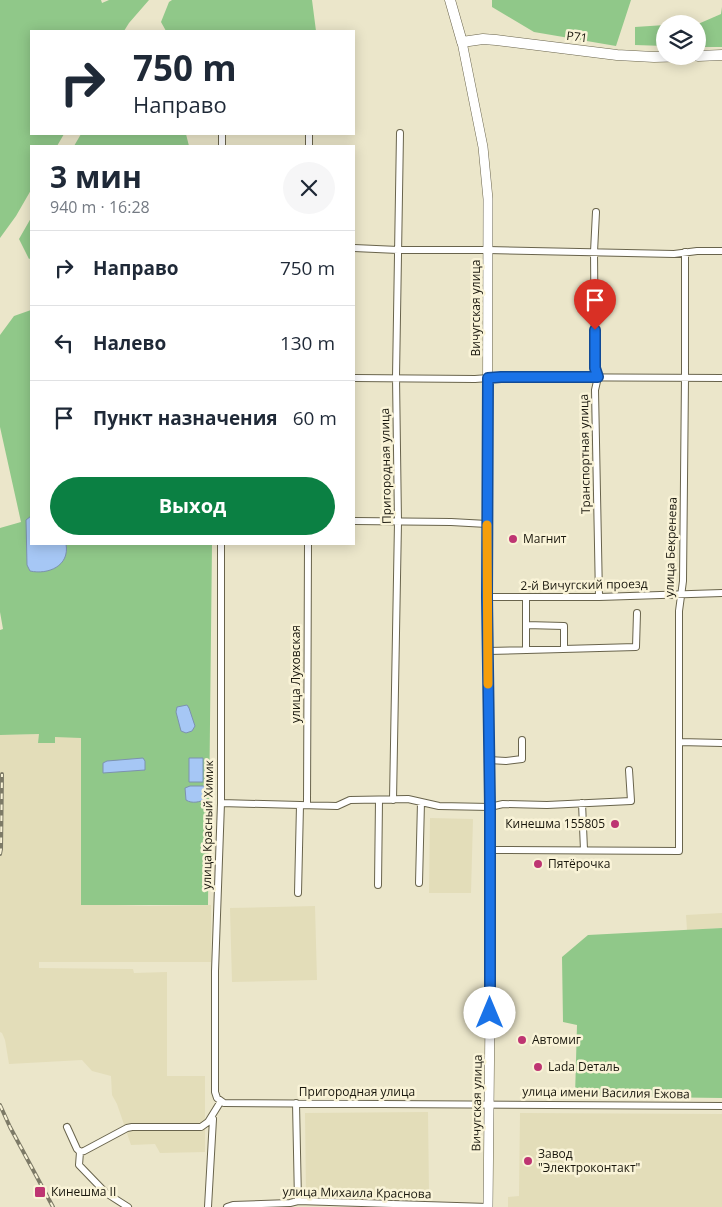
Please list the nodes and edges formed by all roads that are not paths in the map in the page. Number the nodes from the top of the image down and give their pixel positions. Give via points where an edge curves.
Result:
1 (450, 0) edge
2 (462, 42) junction
3 (722, 55) edge
4 (706, 56) edge
5 (656, 57) edge
6 (400, 133) dead end
7 (596, 212) dead end
8 (355, 248) edge
9 (398, 250) junction
10 (488, 250) junction
11 (722, 251) edge
12 (594, 252) junction
13 (685, 252) junction
14 (396, 377) junction
15 (598, 377) junction
16 (355, 378) edge
17 (488, 378) junction
18 (685, 378) junction
19 (722, 378) edge
20 (355, 521) edge
21 (398, 522) junction
22 (487, 524) junction
23 (221, 545) edge
24 (308, 545) edge
25 (722, 593) edge
26 (681, 594) junction
27 (487, 597) junction
28 (526, 597) junction
29 (599, 597) junction
30 (637, 613) dead end
31 (526, 625) junction
32 (564, 649) junction
33 (526, 650) junction
34 (488, 651) junction
35 (522, 740) dead end
36 (679, 742) junction
37 (722, 743) edge
38 (490, 760) junction
39 (629, 770) dead end
40 (379, 800) junction
41 (393, 800) junction
42 (422, 802) junction
43 (221, 803) junction
44 (582, 803) junction
45 (303, 805) junction
46 (490, 807) junction
47 (490, 850) junction
48 (584, 850) junction
49 (419, 884) dead end
50 (378, 885) dead end
51 (298, 893) dead end
52 (222, 1102) junction
53 (296, 1103) junction
54 (489, 1103) junction
55 (722, 1106) edge
56 (212, 1119) dead end
57 (67, 1127) dead end
58 (80, 1152) junction
59 (298, 1201) junction
60 (128, 1207) edge
61 (208, 1207) edge
62 (227, 1207) edge
63 (488, 1207) edge

1 - 2 main road
2 - 5 main road, Р71 via 484,39
2 - 10 main road, Вичугская улица via 483,147
3 - 4 main road
6 - 9 street, Пригородная улица
7 - 12 street, Транспортная улица
8 - 9 street
9 - 10 street
9 - 14 street, Пригородная улица
10 - 12 street
10 - 17 main road, Вичугская улица
11 - 13 street
12 - 13 street
12 - 15 street, Транспортная улица via 595,368
13 - 18 street, улица Бекренева
14 - 16 street
14 - 17 street
14 - 21 street, Пригородная улица
15 - 17 street
15 - 18 street
15 - 29 street, Транспортная улица via 595,390
17 - 22 main road, Вичугская улица
18 - 19 street
18 - 26 street, улица Бекренева
20 - 21 street
21 - 22 street
21 - 41 street, Пригородная улица
22 - 27 main road, Вичугская улица
23 - 43 street, улица Красный Химик
24 - 45 street, улица Луховская
25 - 26 street, 2-й Вичугский проезд
26 - 29 street, 2-й Вичугский проезд
26 - 36 street, улица Бекренева
27 - 28 street, 2-й Вичугский проезд
27 - 34 main road, Вичугская улица
28 - 29 street, 2-й Вичугский проезд
28 - 31 street
30 - 32 street via 636,646
31 - 32 street via 564,626
31 - 33 street
32 - 33 street
33 - 34 street
34 - 38 main road, Вичугская улица
35 - 38 street via 522,759
36 - 37 street
36 - 48 street, улица Бекренева via 679,851
38 - 46 main road, Вичугская улица
39 - 44 street via 631,801
40 - 41 street
40 - 45 street via 350,800 337,806
40 - 50 street
41 - 42 street
42 - 46 street via 439,806
42 - 49 street
43 - 45 street
43 - 52 street, улица Красный Химик via 215,971 215,1092
44 - 46 street
44 - 48 street
45 - 51 street, улица Луховская
46 - 47 main road, Вичугская улица
47 - 48 street
47 - 54 main road, Вичугская улица
52 - 53 street, Пригородная улица
52 - 58 street via 201,1127 127,1128
53 - 54 street, Пригородная улица
53 - 59 street
54 - 55 street, улица имени Василия Ежова
54 - 63 main road, Вичугская улица
56 - 61 street
57 - 58 street
58 - 60 street via 79,1165 106,1193
59 - 62 street, улица Михаила Краснова
59 - 63 street, улица Михаила Краснова

